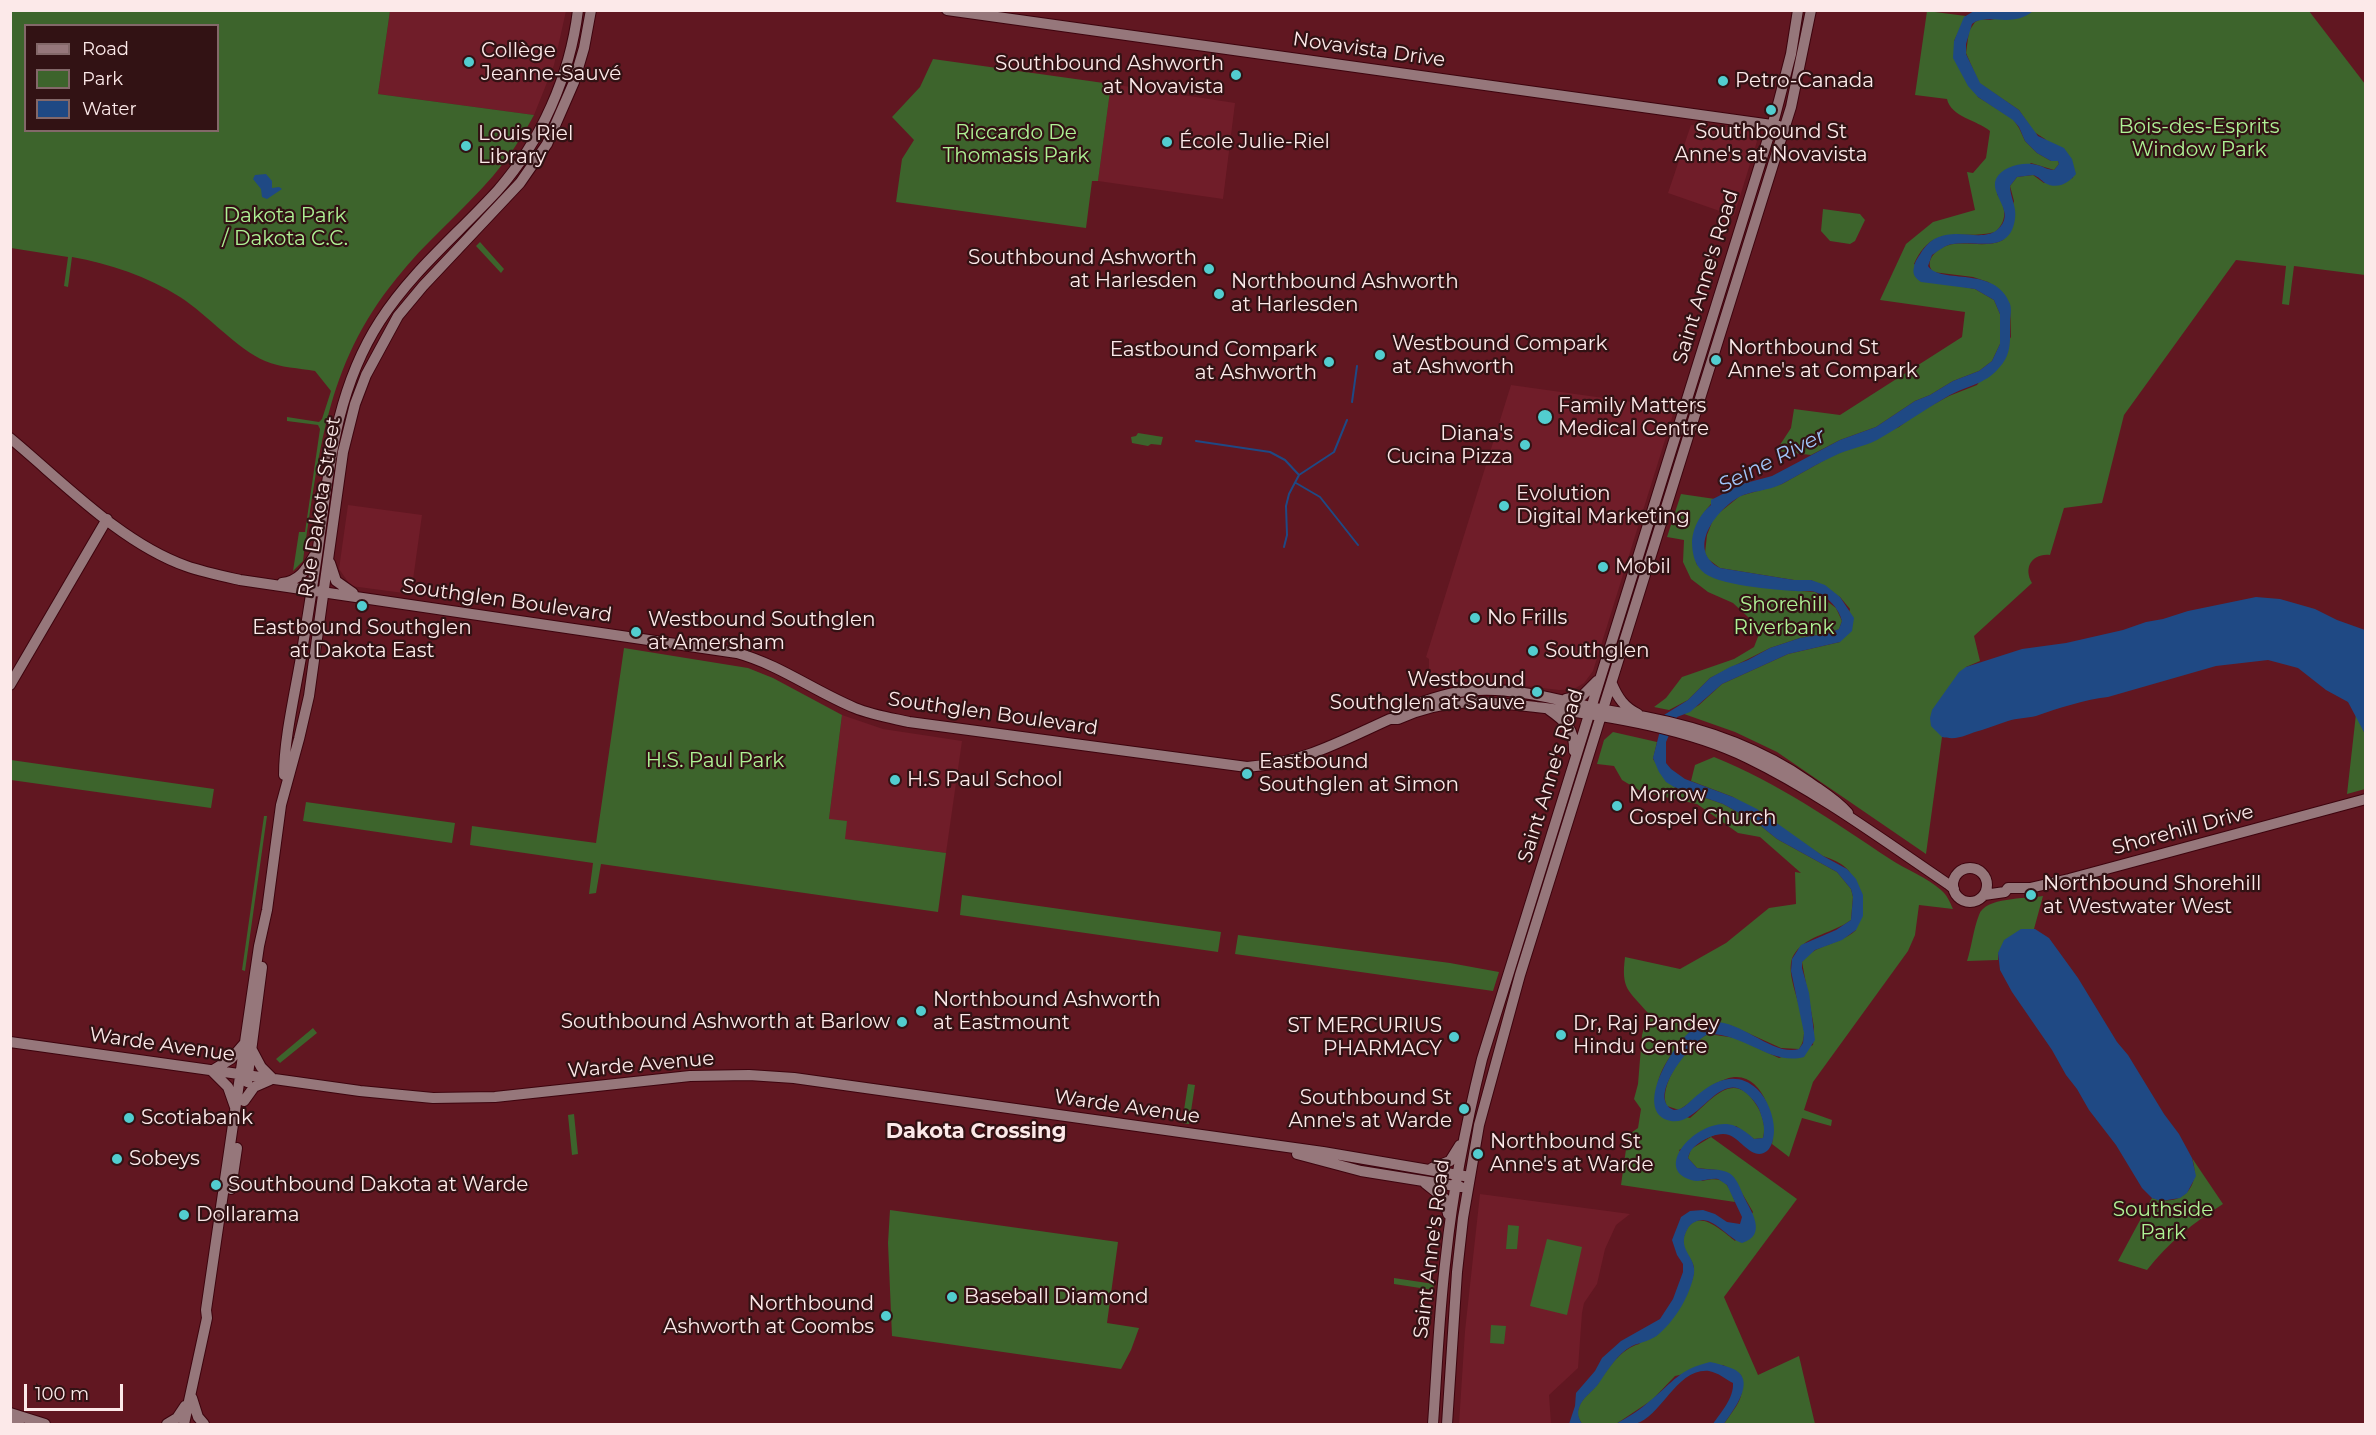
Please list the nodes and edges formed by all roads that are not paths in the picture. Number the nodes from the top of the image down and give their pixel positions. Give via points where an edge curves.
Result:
1 (578, 10) edge
2 (591, 10) edge
3 (947, 10) edge
4 (1798, 10) edge
5 (1811, 10) edge
6 (1772, 125) junction
7 (1785, 126) junction
8 (1758, 171) junction
9 (1768, 182) junction
10 (10, 438) edge
11 (107, 519) junction
12 (318, 548) junction
13 (329, 555) junction
14 (272, 585) junction
15 (312, 590) junction
16 (324, 591) junction
17 (371, 599) junction
18 (1602, 675) junction
19 (1612, 684) junction
20 (10, 686) edge
21 (1559, 700) junction
22 (1548, 709) junction
23 (1590, 711) junction
24 (1602, 713) junction
25 (1390, 719) junction
26 (1643, 719) junction
27 (1574, 764) junction
28 (284, 791) junction
29 (2366, 800) edge
30 (1924, 867) junction
31 (1959, 872) junction
32 (1985, 877) junction
33 (2008, 888) junction
34 (1954, 890) junction
35 (1984, 895) junction
36 (10, 1042) edge
37 (249, 1046) junction
38 (212, 1071) junction
39 (244, 1075) junction
40 (273, 1079) junction
41 (240, 1106) junction
42 (1465, 1137) junction
43 (1274, 1146) junction
44 (1418, 1168) junction
45 (1458, 1174) junction
46 (1470, 1177) junction
47 (1422, 1181) junction
48 (1455, 1186) junction
49 (1468, 1189) junction
50 (1449, 1233) junction
51 (191, 1395) junction
52 (10, 1413) edge
53 (10, 1421) edge
54 (19, 1425) edge
55 (45, 1425) edge
56 (167, 1425) edge
57 (184, 1425) edge
58 (204, 1425) edge
59 (1433, 1425) edge
60 (1447, 1425) edge

1 - 12 main road, Rue Dakota Street via 564,75 528,148 498,189 405,285 359,358 334,434
2 - 13 main road, Rue Dakota Street via 569,96 538,158 506,200 409,302 366,375 343,452
3 - 6 main road, Novavista Drive
4 - 6 main road, Saint Anne's Road
5 - 7 main road, Saint Anne's Road via 1796,91
6 - 7 main road, Novavista Drive
6 - 8 main road, Saint Anne's Road
7 - 9 main road, Saint Anne's Road
8 - 9 main road
8 - 18 main road, Saint Anne's Road
9 - 19 main road, Saint Anne's Road
10 - 11 main road, Southglen Boulevard
11 - 14 main road, Southglen Boulevard via 149,548 186,566
11 - 20 main road
12 - 14 main road via 301,576
12 - 15 main road, Rue Dakota Street
13 - 16 main road, Rue Dakota Street
13 - 17 main road via 339,585
14 - 15 main road, Southglen Boulevard
15 - 16 main road, Southglen Boulevard
15 - 28 main road, Rue Dakota Street via 288,740
16 - 17 main road, Southglen Boulevard
16 - 28 main road, Rue Dakota Street via 309,696
17 - 25 main road, Southglen Boulevard via 737,653 762,660 853,707 909,722 1236,766 1298,759
18 - 21 main road via 1581,696
18 - 23 main road, Saint Anne's Road
19 - 24 main road, Saint Anne's Road
19 - 26 main road via 1619,699
21 - 23 main road, Southglen Boulevard
21 - 25 main road, Southglen Boulevard via 1478,690 1422,701
22 - 23 main road, Southglen Boulevard
22 - 25 main road, Southglen Boulevard via 1469,701
22 - 27 main road via 1571,729
23 - 24 main road, Southglen Boulevard
23 - 27 main road, Saint Anne's Road
24 - 26 main road
24 - 46 main road, Saint Anne's Road via 1503,1035 1481,1116
26 - 30 main road via 1749,747 1797,773 1839,802 1852,818
27 - 42 main road, Saint Anne's Road via 1482,1059
28 - 37 main road, Rue Dakota Street via 265,920 261,985
29 - 33 main road, Shorehill Drive via 2069,879 2030,888
30 - 31 main road
30 - 34 main road
31 - 32 main road via 1975,868
31 - 34 main road
32 - 33 main road, Shorehill Drive
32 - 35 main road
33 - 35 main road, Shorehill Drive
34 - 35 main road via 1966,902 1977,901
36 - 38 main road, Warde Avenue
37 - 38 main road
37 - 39 main road, Rue Dakota Street
37 - 40 main road
38 - 39 main road, Warde Avenue
38 - 41 main road
39 - 40 main road, Warde Avenue
39 - 41 main road, Rue Dakota Street
40 - 41 main road via 254,1086
40 - 43 main road, Warde Avenue via 433,1098 495,1097 690,1076 770,1076
41 - 51 main road, Rue Dakota Street
42 - 44 main road via 1450,1161 1434,1168
42 - 45 main road, Saint Anne's Road
43 - 44 main road, Warde Avenue
43 - 47 main road, Warde Avenue via 1361,1171
44 - 45 main road, Warde Avenue
45 - 46 main road, Warde Avenue
45 - 48 main road, Saint Anne's Road
46 - 49 main road, Saint Anne's Road
47 - 48 main road, Warde Avenue
47 - 50 main road via 1445,1199
48 - 49 main road, Warde Avenue
48 - 50 main road, Saint Anne's Road
49 - 60 main road, Saint Anne's Road via 1458,1252
50 - 59 main road, Saint Anne's Road
51 - 56 main road via 182,1412
51 - 57 main road
51 - 58 main road
52 - 55 main road
53 - 54 main road

